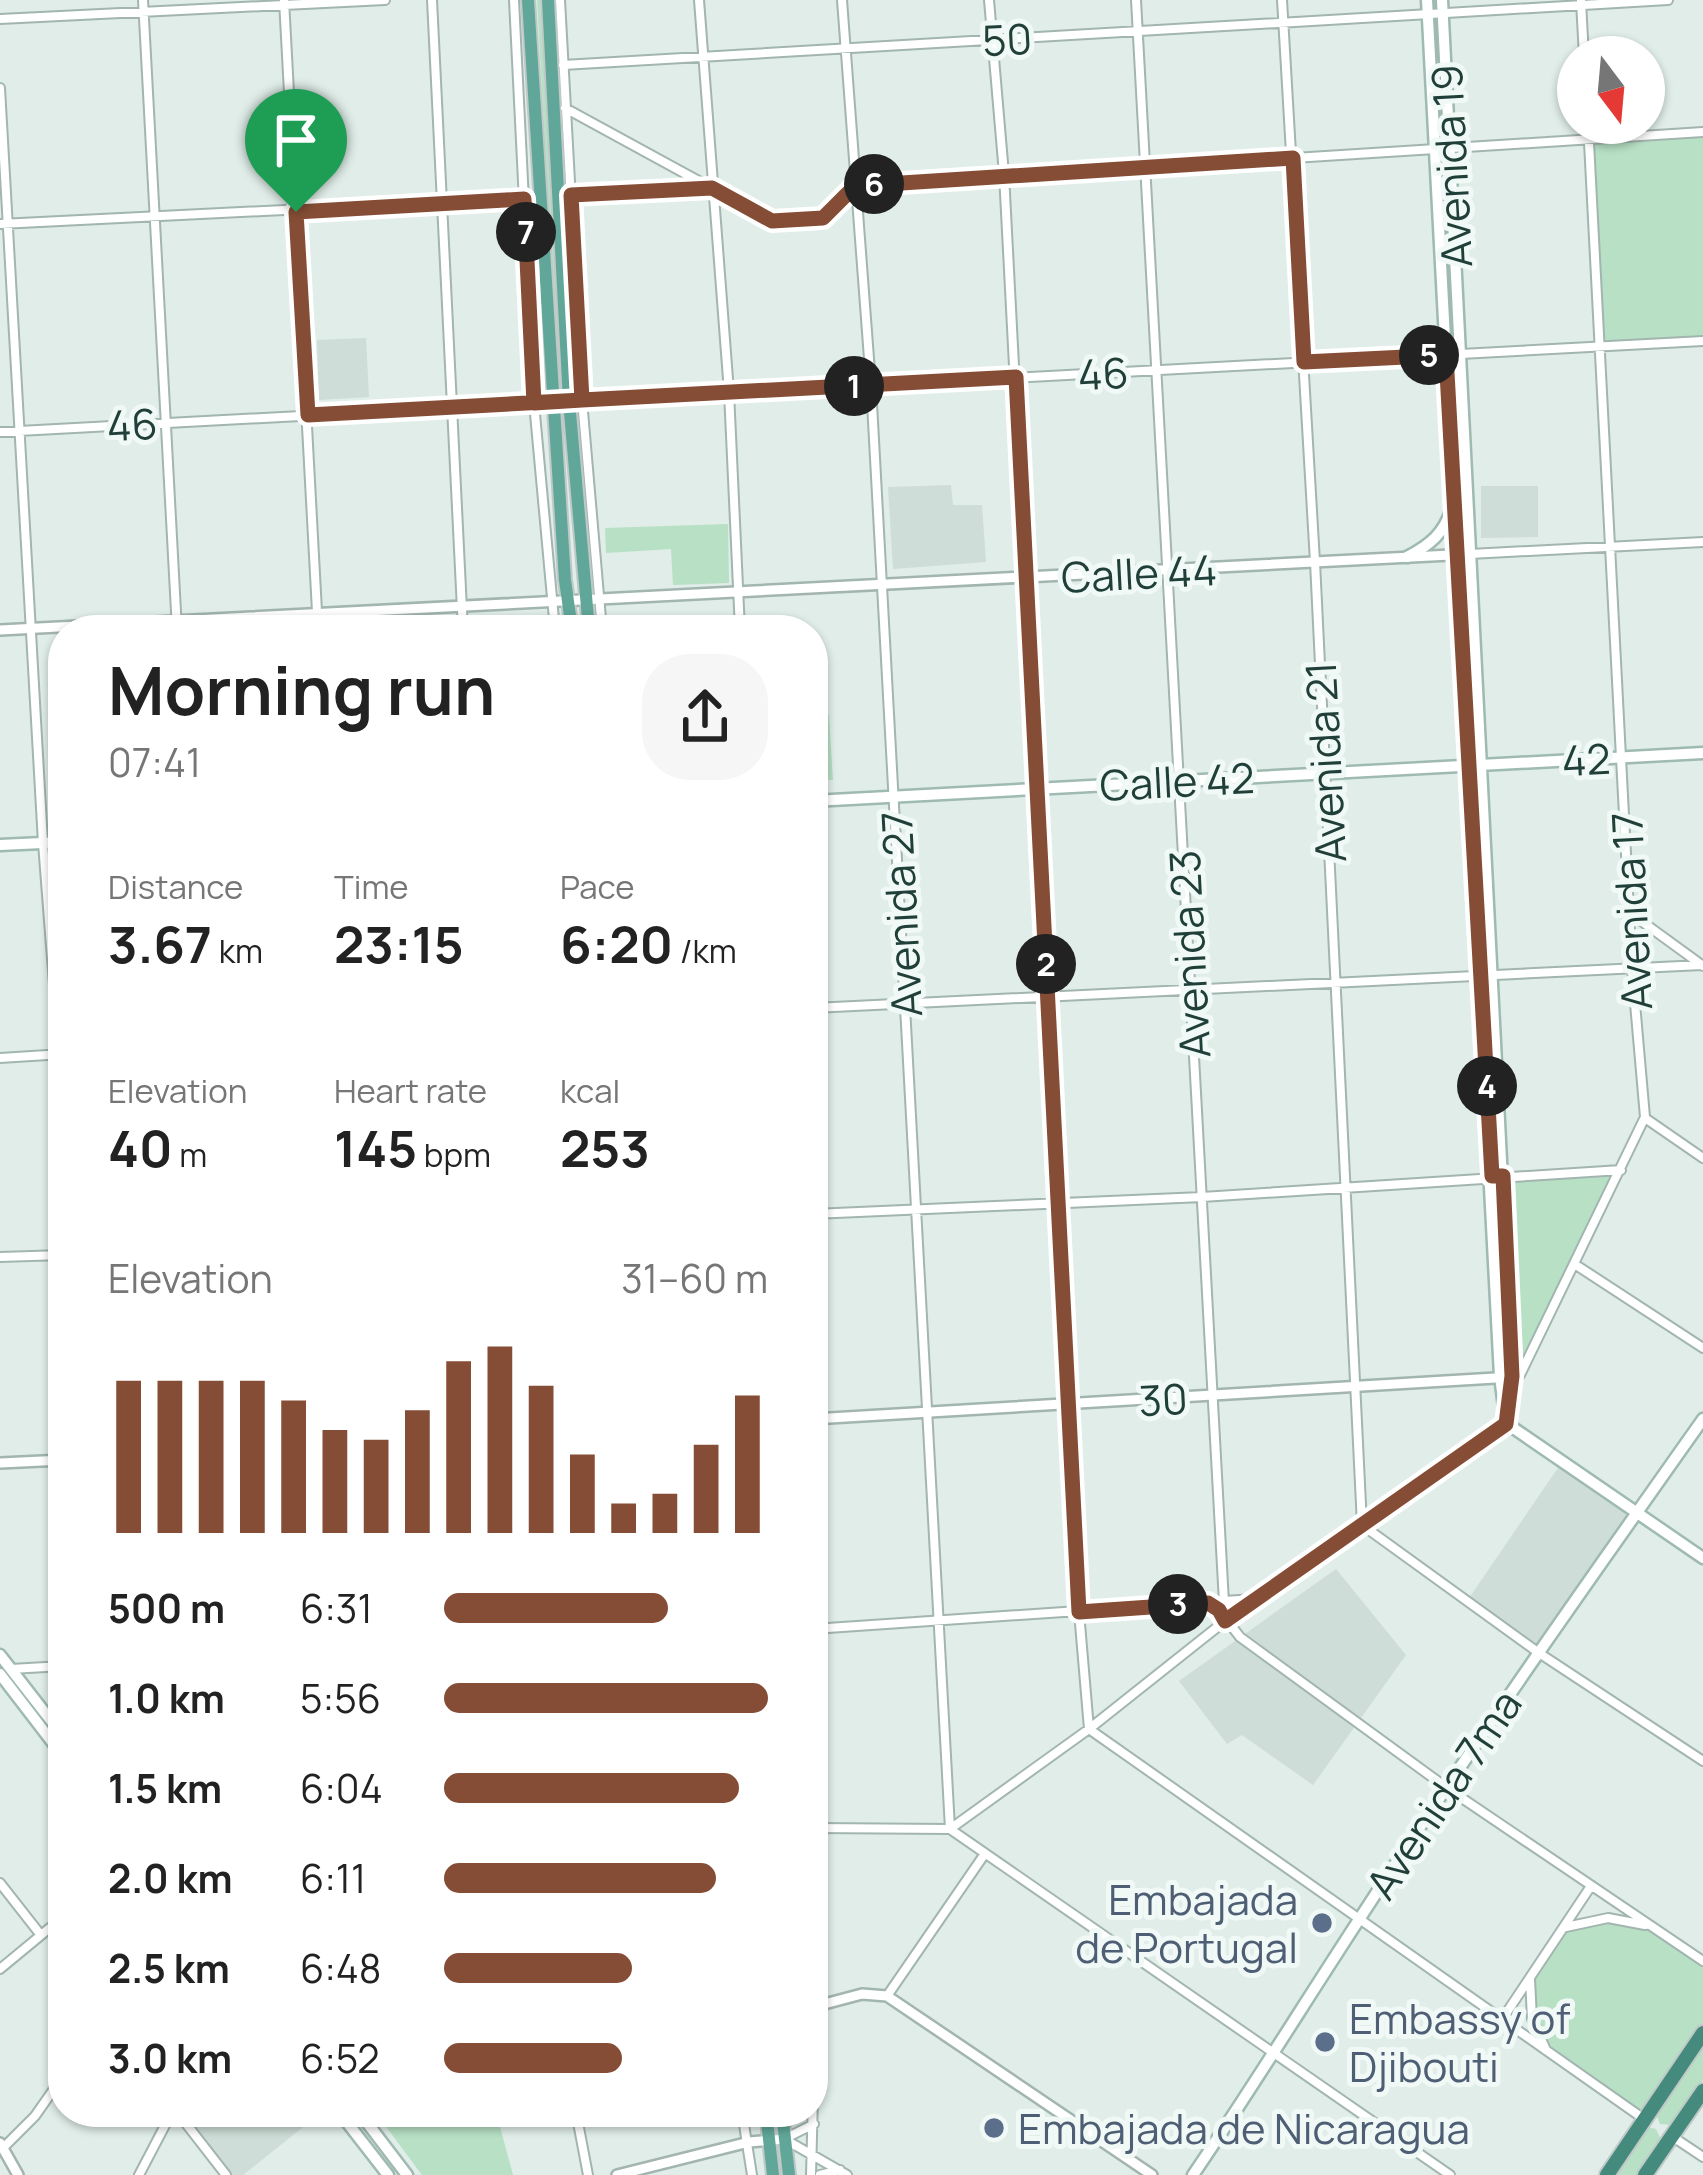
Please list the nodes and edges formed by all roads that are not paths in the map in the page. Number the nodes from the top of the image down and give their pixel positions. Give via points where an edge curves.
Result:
1 (143, 0) edge
2 (380, 0) edge
3 (432, 0) edge
4 (514, 0) edge
5 (528, 0) edge
6 (548, 0) edge
7 (560, 0) edge
8 (699, 0) edge
9 (842, 0) edge
10 (989, 0) edge
11 (1136, 0) edge
12 (1282, 0) edge
13 (1667, 0) edge
14 (1581, 2) edge
15 (284, 3) edge
16 (1442, 6) edge
17 (1427, 7) edge
18 (144, 12) junction
19 (0, 19) edge
20 (1283, 22) junction
21 (1138, 31) junction
22 (1583, 36) edge
23 (993, 41) junction
24 (845, 46) junction
25 (702, 54) junction
26 (563, 65) junction
27 (0, 88) edge
28 (565, 108) junction
29 (1703, 132) edge
30 (1665, 134) edge
31 (1557, 141) edge
32 (1589, 144) edge
33 (1442, 148) junction
34 (1293, 158) junction
35 (1147, 166) junction
36 (1004, 174) junction
37 (855, 186) junction
38 (712, 188) junction
39 (571, 195) junction
40 (524, 199) junction
41 (441, 202) junction
42 (296, 212) junction
43 (153, 219) junction
44 (4, 224) edge
45 (1703, 341) edge
46 (1600, 346) junction
47 (1461, 354) junction
48 (1446, 355) junction
49 (1304, 362) junction
50 (1159, 370) junction
51 (1016, 377) junction
52 (871, 385) junction
53 (729, 392) junction
54 (576, 400) junction
55 (553, 401) junction
56 (534, 403) junction
57 (451, 407) junction
58 (308, 415) junction
59 (164, 422) junction
60 (19, 431) junction
61 (0, 432) edge
62 (1454, 498) junction
63 (1703, 542) edge
64 (1612, 546) junction
65 (1463, 554) junction
66 (1407, 557) junction
67 (1315, 562) junction
68 (1168, 571) junction
69 (1024, 579) junction
70 (883, 587) junction
71 (738, 594) junction
72 (591, 600) junction
73 (568, 601) junction
74 (550, 602) junction
75 (462, 607) junction
76 (317, 614) junction
77 (176, 615) edge
78 (305, 615) edge
79 (462, 615) edge
80 (552, 615) edge
81 (570, 615) edge
82 (590, 615) edge
83 (596, 615) edge
84 (739, 615) edge
85 (33, 628) junction
86 (48, 628) edge
87 (0, 630) edge
88 (1703, 753) edge
89 (1624, 757) junction
90 (1474, 766) junction
91 (1325, 773) junction
92 (1180, 781) junction
93 (1036, 789) junction
94 (893, 796) junction
95 (828, 800) edge
96 (43, 843) junction
97 (48, 843) edge
98 (0, 845) edge
99 (48, 899) edge
100 (1631, 914) junction
101 (1702, 966) edge
102 (1632, 969) junction
103 (1486, 975) junction
104 (1336, 983) junction
105 (1191, 990) junction
106 (1048, 997) junction
107 (906, 1004) junction
108 (828, 1007) edge
109 (48, 1055) edge
110 (0, 1058) edge
111 (1645, 1118) junction
112 (1703, 1158) edge
113 (1622, 1170) junction
114 (1497, 1176) junction
115 (1346, 1187) junction
116 (1202, 1197) junction
117 (1058, 1203) junction
118 (916, 1210) junction
119 (828, 1213) edge
120 (48, 1255) edge
121 (0, 1257) edge
122 (1576, 1264) junction
123 (1703, 1348) edge
124 (1506, 1376) junction
125 (1354, 1389) junction
126 (1212, 1397) junction
127 (1071, 1405) junction
128 (925, 1413) junction
129 (828, 1418) edge
130 (1703, 1419) edge
131 (1506, 1424) junction
132 (48, 1461) edge
133 (0, 1463) edge
134 (1636, 1514) junction
135 (1362, 1525) junction
136 (1703, 1558) edge
137 (1258, 1598) junction
138 (1224, 1601) junction
139 (1208, 1603) junction
140 (1079, 1612) junction
141 (1225, 1621) junction
142 (938, 1622) junction
143 (828, 1628) edge
144 (1539, 1653) junction
145 (0, 1655) edge
146 (48, 1668) edge
147 (5, 1672) edge
148 (48, 1719) edge
149 (1089, 1729) junction
150 (48, 1734) edge
151 (1703, 1761) edge
152 (1447, 1788) junction
153 (828, 1828) edge
154 (950, 1829) junction
155 (984, 1855) junction
156 (0, 1883) edge
157 (1592, 1886) junction
158 (1360, 1917) junction
159 (1652, 1927) junction
160 (48, 1928) edge
161 (1563, 1928) junction
162 (40, 1934) junction
163 (1703, 1961) edge
164 (0, 1969) edge
165 (1531, 1977) junction
166 (887, 1996) junction
167 (828, 2003) edge
168 (1501, 2021) junction
169 (1703, 2033) edge
170 (1277, 2052) junction
171 (1549, 2055) junction
172 (1703, 2091) edge
173 (48, 2097) edge
174 (1644, 2120) junction
175 (166, 2127) edge
176 (187, 2127) edge
177 (350, 2127) edge
178 (375, 2127) edge
179 (579, 2127) edge
180 (745, 2127) edge
181 (772, 2127) edge
182 (779, 2127) edge
183 (807, 2127) edge
184 (814, 2127) edge
185 (1672, 2136) junction
186 (777, 2139) junction
187 (748, 2142) junction
188 (2, 2145) edge
189 (814, 2153) junction
190 (1703, 2157) edge
191 (843, 2173) edge
192 (1445, 2173) edge
193 (18, 2175) edge
194 (139, 2175) edge
195 (226, 2175) edge
196 (388, 2175) edge
197 (406, 2175) edge
198 (588, 2175) edge
199 (617, 2175) edge
200 (752, 2175) edge
201 (773, 2175) edge
202 (788, 2175) edge
203 (811, 2175) edge
204 (820, 2175) edge
205 (1152, 2175) edge
206 (1192, 2175) edge
207 (1606, 2175) edge
208 (1645, 2175) edge

1 - 18 street
2 - 15 street
3 - 41 street
4 - 40 street
5 - 55 main road
6 - 54 main road
7 - 26 street
8 - 25 street
9 - 24 street, Avenida 27
10 - 23 street
11 - 21 street, Avenida 23
12 - 20 street, Avenida 21
13 - 14 street, 50
14 - 16 street, 50
14 - 22 street
15 - 18 street
15 - 42 street
16 - 17 street, 50
16 - 33 main road, Avenida 19
17 - 20 street, 50
17 - 33 main road, Avenida 19
18 - 19 street
18 - 43 street
20 - 21 street, 50
20 - 34 street, Avenida 21
21 - 23 street, 50
21 - 35 street, Avenida 23
23 - 24 street, 50
23 - 36 street
24 - 25 street, 50
24 - 37 street, Avenida 27
25 - 26 street, 50
25 - 38 street
26 - 28 street
27 - 44 street
28 - 38 street
28 - 39 street
29 - 30 street
31 - 33 street
32 - 46 street, Avenida 17
33 - 34 street
33 - 47 main road, Avenida 19
33 - 48 main road, Avenida 19
34 - 35 street
34 - 49 street, Avenida 21
35 - 36 street
35 - 50 street, Avenida 23
36 - 37 street
36 - 51 street
37 - 38 street via 823,218 772,221
37 - 52 street, Avenida 27
38 - 39 street
38 - 53 street
39 - 54 street
40 - 41 street
40 - 56 street
41 - 42 street
41 - 57 street
42 - 43 street
42 - 58 street
43 - 44 street
43 - 59 street
44 - 60 street
45 - 46 street, 46
46 - 47 street, 46
46 - 64 street, Avenida 17
47 - 48 street, 46
47 - 65 main road, Avenida 19
48 - 49 street, 46
48 - 62 main road, Avenida 19
49 - 50 street, 46
49 - 67 street, Avenida 21
50 - 51 street, 46
50 - 68 street, Avenida 23
51 - 52 street, 46
51 - 69 street
52 - 53 street, 46
52 - 70 street, Avenida 27
53 - 54 street, 46
53 - 71 street
54 - 55 street, 46
54 - 72 main road
55 - 56 street, 46
55 - 73 main road
56 - 57 street, 46
56 - 74 street
57 - 58 street, 46
57 - 75 street
58 - 59 street, 46
58 - 76 street
59 - 60 street, 46
59 - 77 street
60 - 61 street, 46
60 - 85 street
62 - 65 main road, Avenida 19
62 - 66 main road via 1442,532
63 - 64 street, Calle 44
64 - 65 street, Calle 44
64 - 89 street, Avenida 17
65 - 66 street, Calle 44
65 - 90 main road, Avenida 19
66 - 67 street, Calle 44
67 - 68 street, Calle 44
67 - 91 street, Avenida 21
68 - 69 street, Calle 44
68 - 92 street, Avenida 23
69 - 70 street, Calle 44
69 - 93 street
70 - 71 street, Calle 44
70 - 94 street, Avenida 27
71 - 72 street, Calle 44
71 - 84 street
72 - 73 street, Calle 44
72 - 82 main road
72 - 83 street
73 - 74 street, Calle 44
73 - 81 main road
74 - 75 street, Calle 44
74 - 80 street
75 - 76 street, Calle 44
75 - 79 street
76 - 78 street, Calle 44
85 - 86 street, Calle 44
85 - 87 street, Calle 44
85 - 96 street
88 - 89 main road, 42
89 - 90 main road, 42
89 - 100 street, Avenida 17
90 - 91 main road, Calle 42
90 - 103 main road, Avenida 19
91 - 92 main road, Calle 42
91 - 104 street, Avenida 21
92 - 93 main road, Calle 42
92 - 105 street, Avenida 23
93 - 94 main road, Calle 42
93 - 106 street
94 - 95 main road, Calle 42
94 - 107 street, Avenida 27
96 - 97 main road
96 - 98 main road
96 - 99 street
100 - 101 street
100 - 102 street, Avenida 17
101 - 102 street
102 - 103 street
102 - 111 street, Avenida 17
103 - 104 street
103 - 114 main road, Avenida 19
104 - 105 street
104 - 115 street, Avenida 21
105 - 106 street
105 - 116 street, Avenida 23
106 - 107 street
106 - 117 street
107 - 108 street
107 - 118 street, Avenida 27
109 - 110 street
111 - 112 street
111 - 113 street, Avenida 17
113 - 114 street
113 - 122 street, Avenida 17
114 - 115 street
114 - 124 main road, Avenida 19
115 - 116 street
115 - 125 street, Avenida 21
116 - 117 street
116 - 126 street, Avenida 23
117 - 118 street
117 - 127 street
118 - 119 street
118 - 128 street, Avenida 27
120 - 121 street
122 - 123 street
122 - 124 street, Avenida 17 via 1520,1375
124 - 125 street, 30
124 - 131 main road, Avenida 19
125 - 126 street, 30
125 - 135 street, Avenida 21
126 - 127 street, 30
126 - 138 street, Avenida 23
127 - 128 street, 30
127 - 140 street
128 - 129 street, 30
128 - 142 street, Avenida 27
130 - 134 main road, Avenida 7ma
131 - 134 main road
131 - 135 street
132 - 133 street
134 - 136 main road
134 - 144 main road, Avenida 7ma
135 - 137 street
135 - 144 street
137 - 138 street
137 - 141 street
138 - 139 street
138 - 141 street, Avenida 23
139 - 140 street
139 - 141 street
140 - 142 street
140 - 149 street
141 - 149 street
141 - 152 street
142 - 143 street
142 - 154 street, Avenida 27
144 - 151 street
144 - 152 main road, Avenida 7ma
145 - 147 main road
146 - 147 street
147 - 148 main road
147 - 150 main road
149 - 154 street
149 - 158 street
152 - 157 street
152 - 158 main road, Avenida 7ma
153 - 154 street
154 - 155 street
155 - 166 street
155 - 170 street
156 - 162 street
157 - 159 street
157 - 161 street
158 - 168 street
158 - 170 main road, Avenida 7ma
159 - 161 street via 1608,1918
159 - 163 street
160 - 162 street
161 - 165 street
162 - 164 street
165 - 168 street
165 - 171 street via 1532,2019
166 - 167 street
166 - 205 street
168 - 171 street
169 - 174 highway
170 - 192 street
170 - 206 main road, Avenida 7ma
171 - 174 street
172 - 185 highway
173 - 188 street
174 - 207 highway
175 - 194 street
176 - 195 street
177 - 196 main road
178 - 197 main road
179 - 198 street
180 - 187 street
181 - 186 main road
182 - 186 main road
183 - 186 street
184 - 189 street
185 - 190 street
185 - 208 highway
186 - 187 street
186 - 189 street
186 - 201 main road
186 - 202 main road
187 - 199 street
187 - 200 street
188 - 193 street
189 - 191 street
189 - 203 street
191 - 204 street

